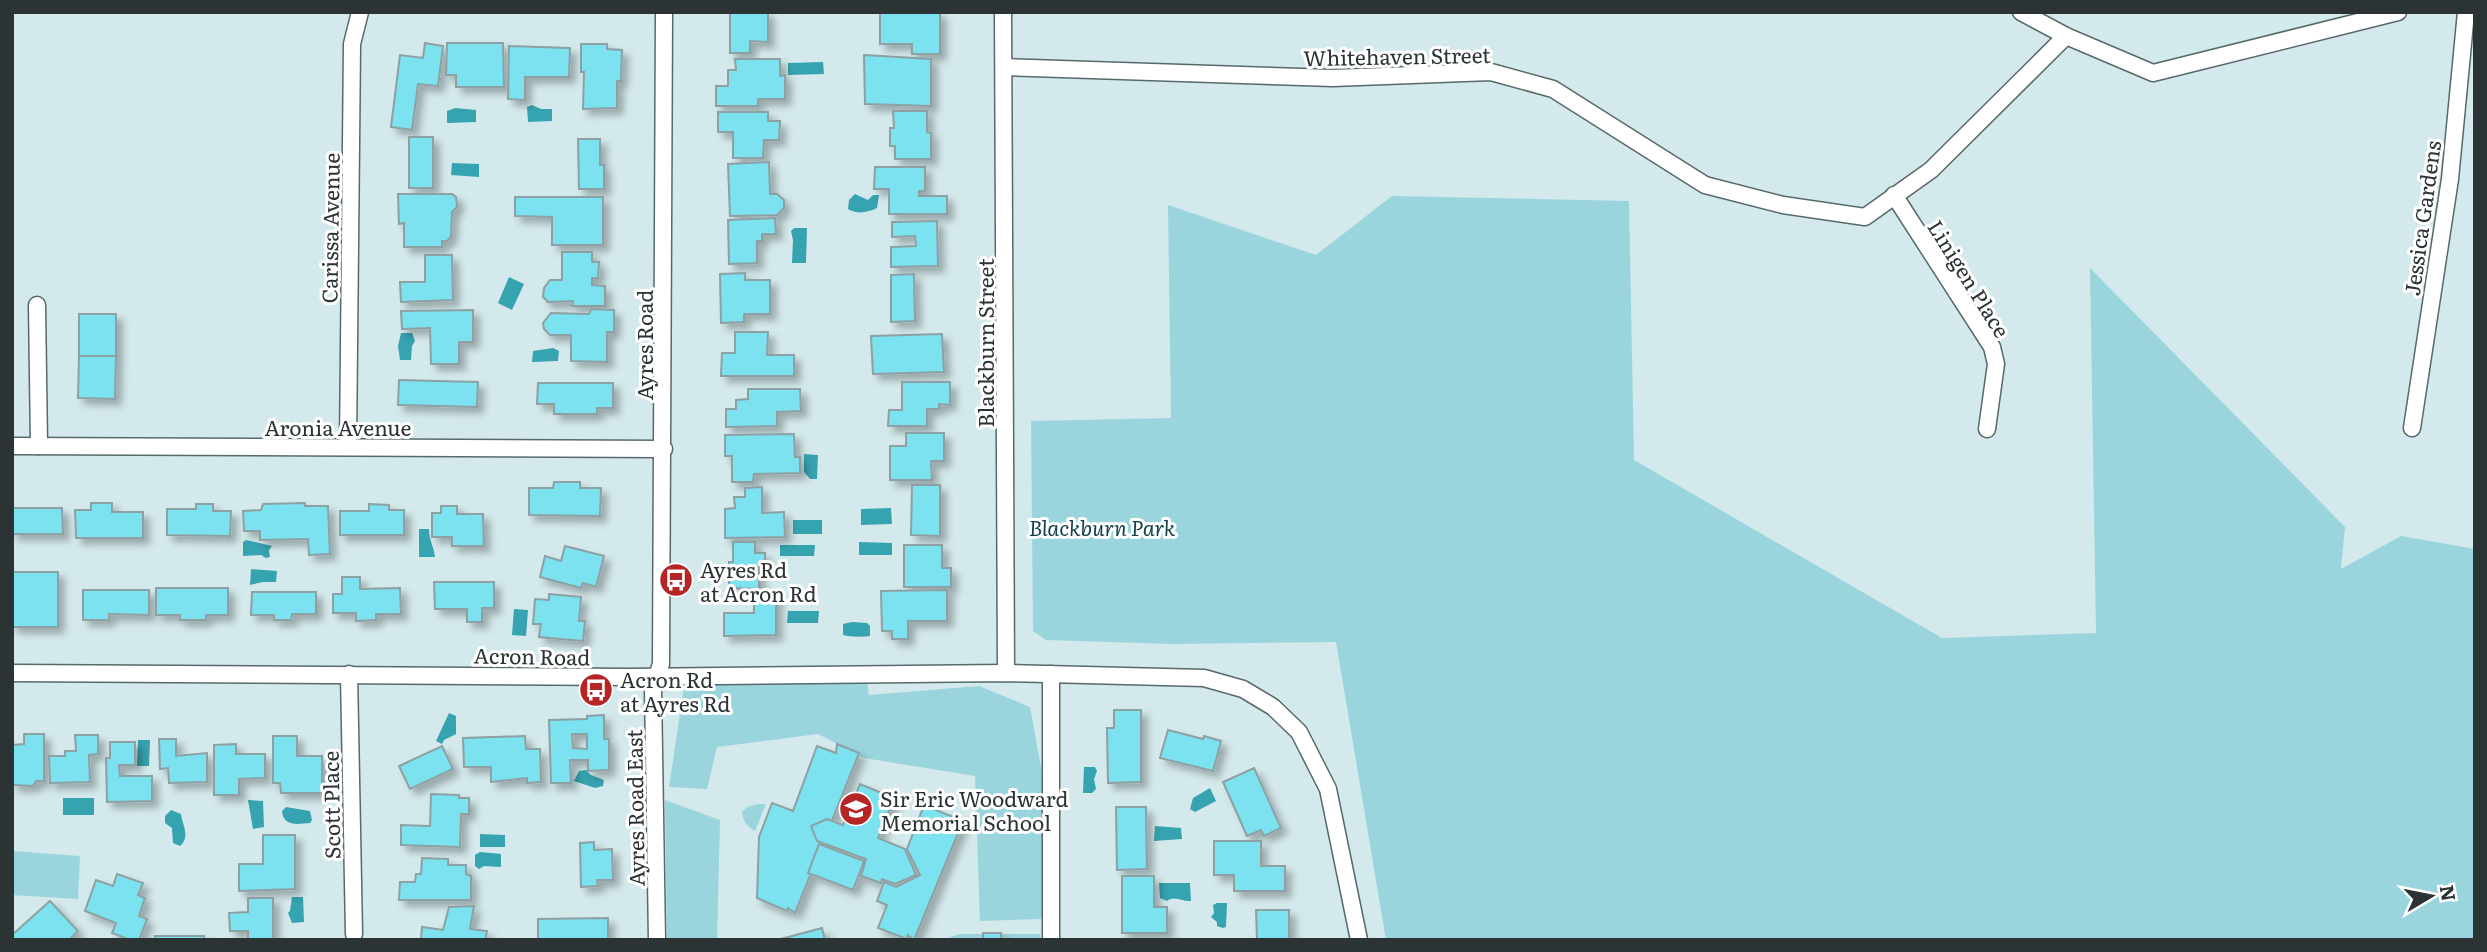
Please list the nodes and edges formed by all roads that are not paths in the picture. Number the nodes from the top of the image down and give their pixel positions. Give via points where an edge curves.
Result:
1 (360, 12) edge
2 (664, 12) edge
3 (1003, 12) edge
4 (2021, 12) edge
5 (2398, 12) edge
6 (2466, 12) edge
7 (2066, 36) junction
8 (1003, 67) junction
9 (1894, 195) junction
10 (37, 305) dead end
11 (2412, 428) dead end
12 (1987, 429) dead end
13 (12, 446) edge
14 (39, 446) junction
15 (348, 446) junction
16 (664, 449) junction
17 (12, 673) edge
18 (1006, 673) junction
19 (349, 674) junction
20 (1051, 674) junction
21 (657, 677) junction
22 (354, 934) dead end
23 (657, 940) edge
24 (1051, 940) edge
25 (1359, 940) edge

1 - 15 street, Carissa Avenue via 352,44
2 - 16 street, Ayres Road
3 - 8 street, Blackburn Street
4 - 7 street
5 - 7 street via 2153,73
6 - 11 street, Jessica Gardens via 2450,179
7 - 9 street, Whitehaven Street via 1931,170
8 - 9 street, Whitehaven Street via 1333,78 1491,72 1553,89 1705,185 1783,205 1865,216
8 - 18 street, Blackburn Street
9 - 12 street, Linigen Place via 1992,347 1996,364
10 - 14 street
13 - 14 street, Aronia Avenue
14 - 15 street, Aronia Avenue
15 - 16 street, Aronia Avenue
16 - 21 street, Ayres Road via 661,664
17 - 19 street, Acron Road
18 - 20 street, Acron Road
18 - 21 street, Acron Road
19 - 21 street, Acron Road
19 - 22 street, Scott Place
20 - 24 street
20 - 25 street, Acron Road via 1204,678 1243,689 1273,708 1299,732 1328,789
21 - 23 street, Ayres Road East via 653,689

